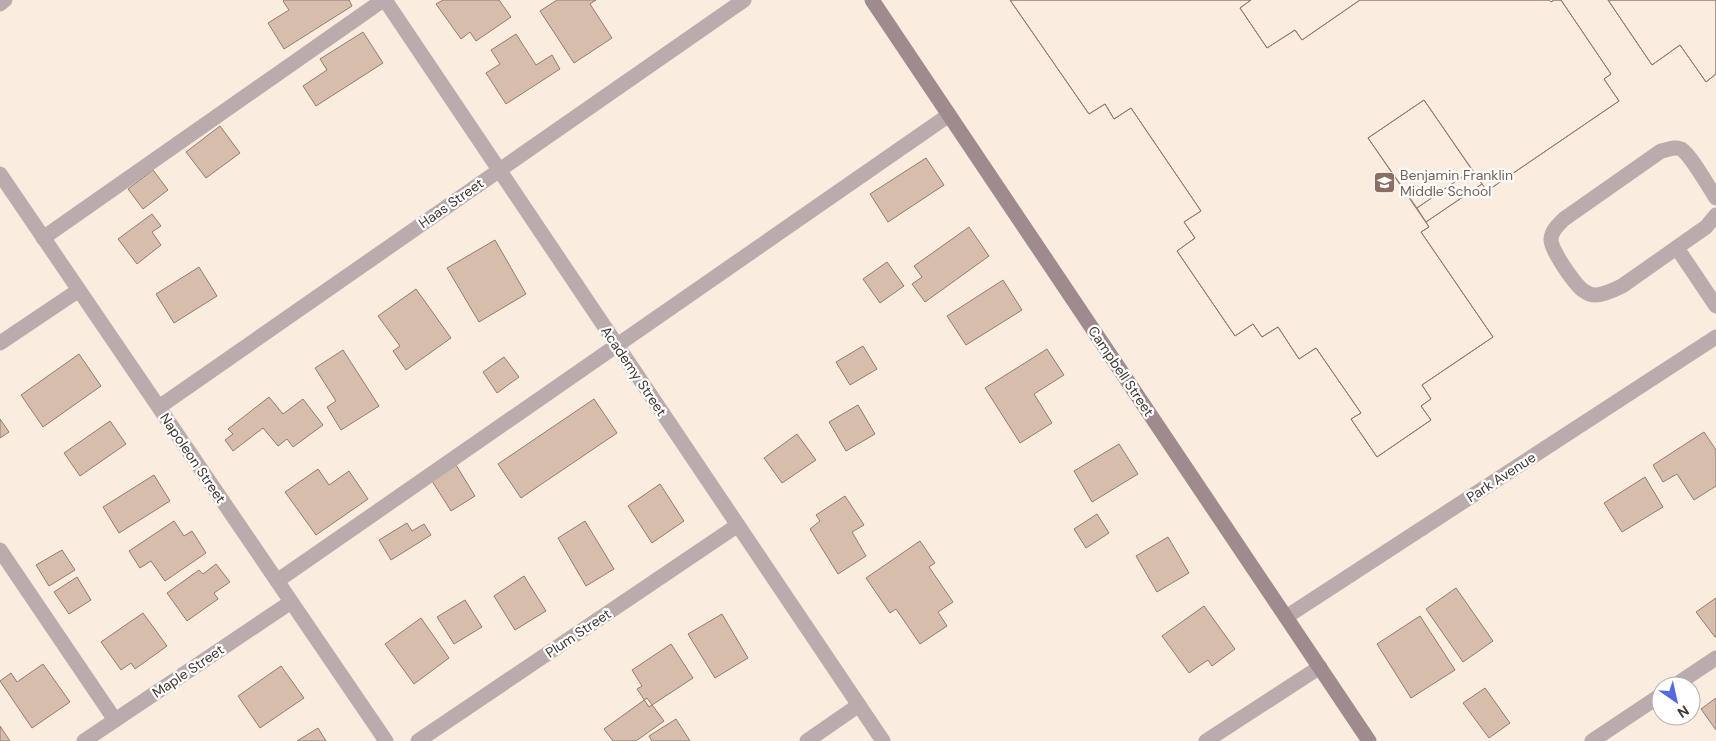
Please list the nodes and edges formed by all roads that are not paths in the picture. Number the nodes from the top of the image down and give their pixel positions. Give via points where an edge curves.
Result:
1 (5, 0) edge
2 (384, 0) edge
3 (744, 0) edge
4 (872, 0) edge
5 (0, 4) edge
6 (949, 115) junction
7 (499, 170) junction
8 (0, 174) edge
9 (1716, 198) edge
10 (1716, 215) edge
11 (43, 238) junction
12 (1677, 248) junction
13 (79, 290) junction
14 (1716, 306) edge
15 (1716, 337) edge
16 (0, 343) edge
17 (617, 345) junction
18 (159, 407) junction
19 (738, 525) junction
20 (0, 550) edge
21 (277, 581) junction
22 (291, 602) junction
23 (1286, 617) junction
24 (1716, 658) edge
25 (1320, 667) junction
26 (1689, 676) edge
27 (1651, 702) edge
28 (858, 705) junction
29 (116, 720) junction
30 (84, 741) edge
31 (386, 741) edge
32 (418, 741) edge
33 (807, 741) edge
34 (883, 741) edge
35 (1206, 741) edge
36 (1369, 741) edge
37 (1592, 741) edge

1 - 5 street
2 - 7 street, Academy Street
2 - 11 street
3 - 7 street, Haas Street
4 - 6 main road, Campbell Street
6 - 17 street
6 - 23 main road, Campbell Street
7 - 17 street, Academy Street
7 - 18 street, Haas Street
8 - 11 street, Napoleon Street
9 - 12 street via 1689,157 1675,148 1661,152 1564,219 1553,230 1551,240 1578,285 1595,295 1622,286
10 - 12 street via 1706,227
11 - 13 street, Napoleon Street
12 - 14 street
13 - 16 street
13 - 18 street, Napoleon Street
15 - 23 street, Park Avenue
17 - 19 street, Academy Street
17 - 21 street
18 - 21 street, Napoleon Street
19 - 28 street, Academy Street
19 - 32 street, Plum Street
20 - 29 street
21 - 22 street, Napoleon Street
22 - 29 street, Maple Street
22 - 31 street, Napoleon Street
23 - 25 main road, Campbell Street
24 - 26 street
25 - 35 street
25 - 36 main road, Campbell Street
27 - 37 street
28 - 33 street
28 - 34 street, Academy Street
29 - 30 street, Maple Street

